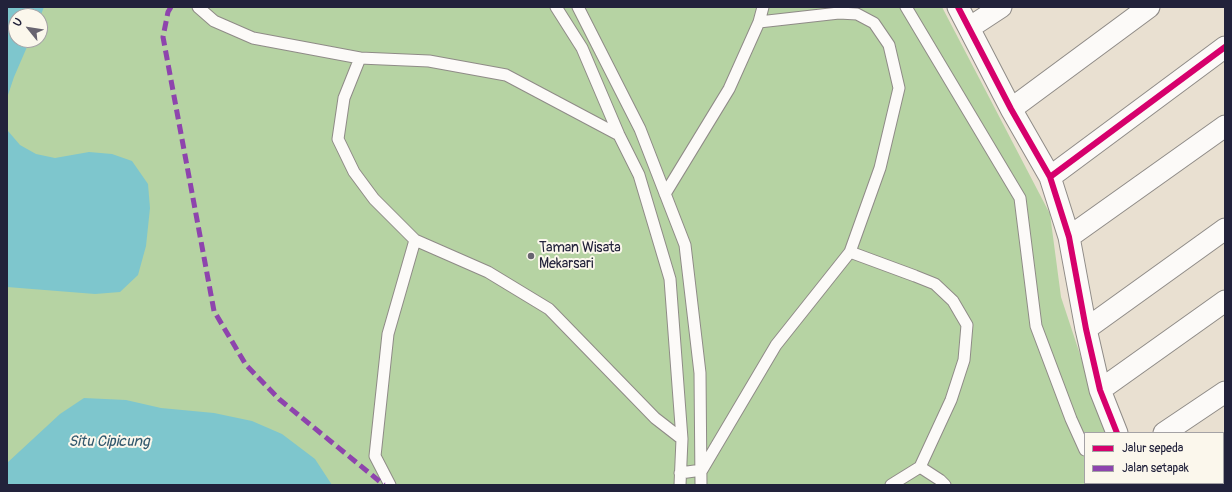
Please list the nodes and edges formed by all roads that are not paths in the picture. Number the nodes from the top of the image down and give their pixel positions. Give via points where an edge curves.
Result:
1 (198, 7) edge
2 (556, 7) edge
3 (578, 7) edge
4 (763, 7) edge
5 (906, 7) edge
6 (958, 7) edge
7 (1001, 7) edge
8 (1149, 7) edge
9 (759, 22) junction
10 (969, 28) junction
11 (1225, 47) edge
12 (360, 58) junction
13 (1011, 109) junction
14 (1225, 126) edge
15 (619, 135) junction
16 (1050, 177) junction
17 (665, 194) junction
18 (1225, 229) edge
19 (1069, 236) junction
20 (415, 240) junction
21 (850, 252) junction
22 (1225, 301) edge
23 (1086, 329) junction
24 (1100, 390) junction
25 (1225, 392) edge
26 (1116, 432) edge
27 (1165, 432) edge
28 (682, 439) junction
29 (1084, 448) edge
30 (920, 467) junction
31 (702, 470) junction
32 (680, 473) junction
33 (390, 485) edge
34 (680, 485) edge
35 (701, 485) edge
36 (891, 485) edge
37 (945, 485) edge

1 - 12 lane via 214,21 253,38
2 - 15 lane via 582,48
3 - 17 lane via 640,129
4 - 9 lane
5 - 29 lane via 1020,198 1036,326
6 - 10 street
7 - 10 street
8 - 13 street
9 - 17 lane via 728,88
9 - 21 lane via 839,13 857,14 874,23 889,45 899,88 880,168
10 - 13 street
11 - 16 street
12 - 15 lane via 429,61 506,75
12 - 20 lane via 344,98 338,139 354,172 374,199
13 - 16 street
14 - 19 street
15 - 28 lane via 639,175 670,279
16 - 19 street
17 - 31 lane via 685,245 700,373
18 - 23 street
19 - 23 street
20 - 28 lane via 488,272 549,309 655,418
20 - 33 lane via 388,334 375,456
21 - 30 lane via 935,284 953,301 967,325 964,360 951,400
21 - 31 lane via 776,345
22 - 24 street
23 - 24 street
24 - 26 street
25 - 27 street
28 - 32 lane
30 - 36 lane
30 - 37 lane
31 - 32 lane
31 - 35 lane
32 - 34 lane

